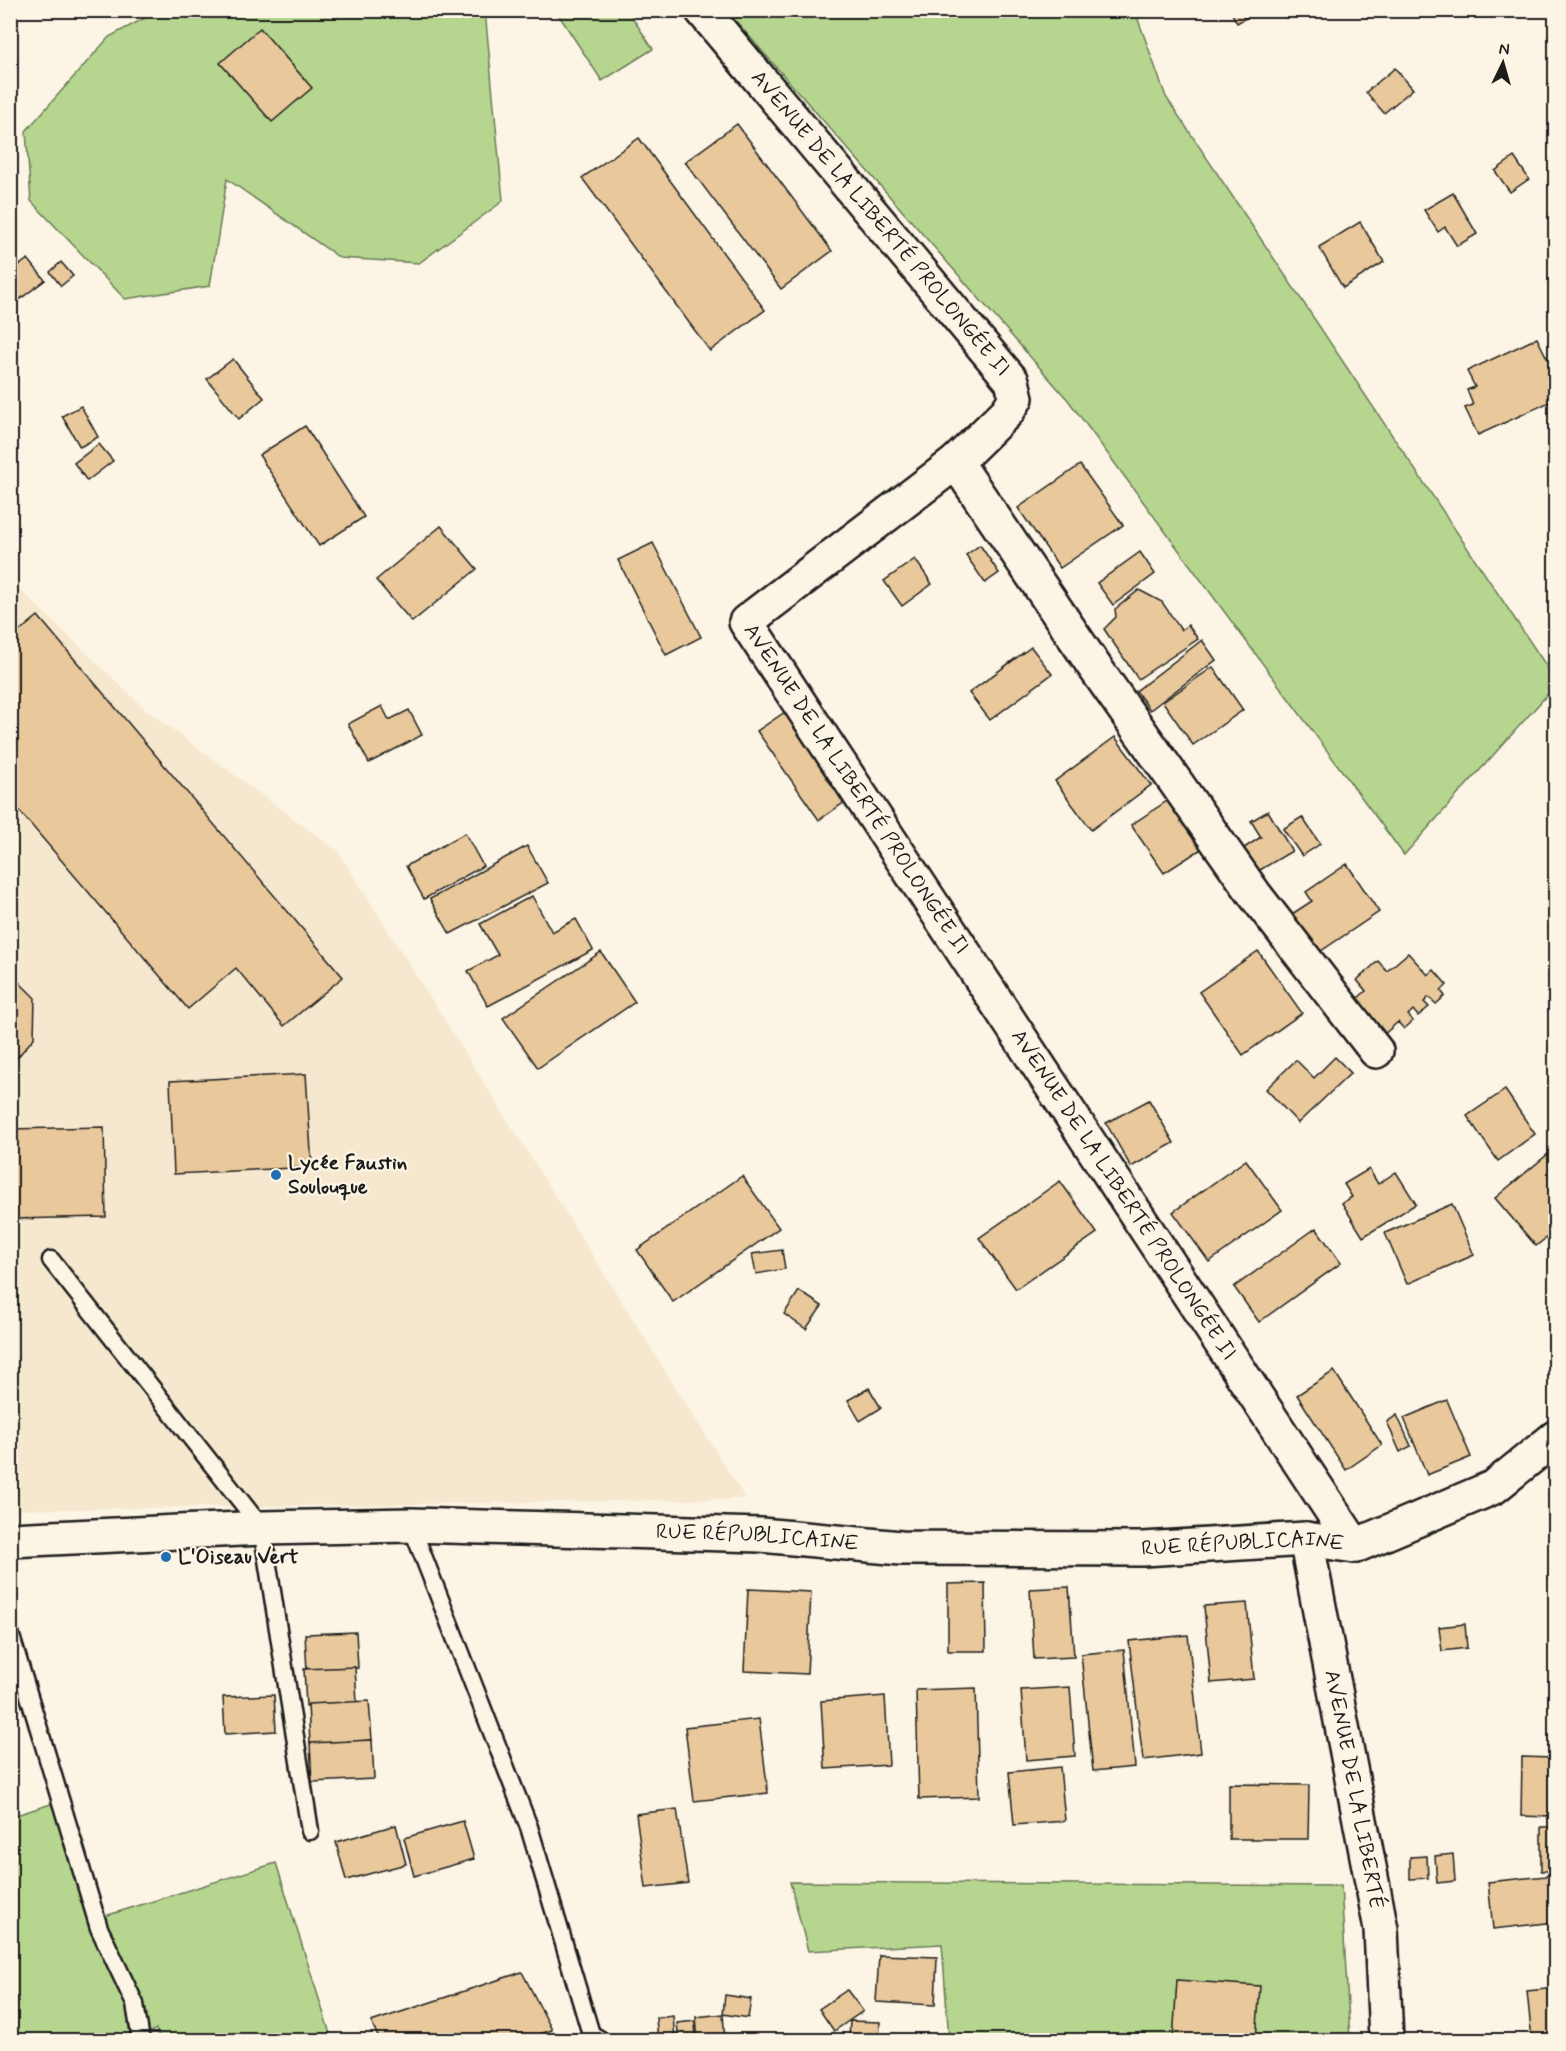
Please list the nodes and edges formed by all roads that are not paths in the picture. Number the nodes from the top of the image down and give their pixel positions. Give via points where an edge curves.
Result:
1 (702, 10) edge
2 (956, 462) junction
3 (1376, 1051) dead end
4 (51, 1260) dead end
5 (1556, 1437) edge
6 (411, 1525) junction
7 (262, 1528) junction
8 (1306, 1539) junction
9 (10, 1540) edge
10 (1355, 1546) junction
11 (10, 1633) edge
12 (310, 1832) dead end
13 (141, 2040) edge
14 (601, 2040) edge
15 (1386, 2040) edge

1 - 2 street, AVENUE DE LA LIBERTÉ PROLONGÉE II via 1012,381 1016,398 1007,412
2 - 3 street via 1255,895
2 - 10 street, AVENUE DE LA LIBERTÉ PROLONGÉE II via 746,622
4 - 7 lane
5 - 10 street, RUE RÉPUBLICAINE via 1494,1487
6 - 7 street, RUE RÉPUBLICAINE
6 - 8 street, RUE RÉPUBLICAINE via 761,1535 901,1548 1143,1549
6 - 14 lane via 529,1827 591,2034
7 - 9 street, RUE RÉPUBLICAINE
7 - 12 lane
8 - 10 street, RUE RÉPUBLICAINE
8 - 15 street, AVENUE DE LA LIBERTÉ via 1381,1929
11 - 13 lane via 99,1928 135,2004

